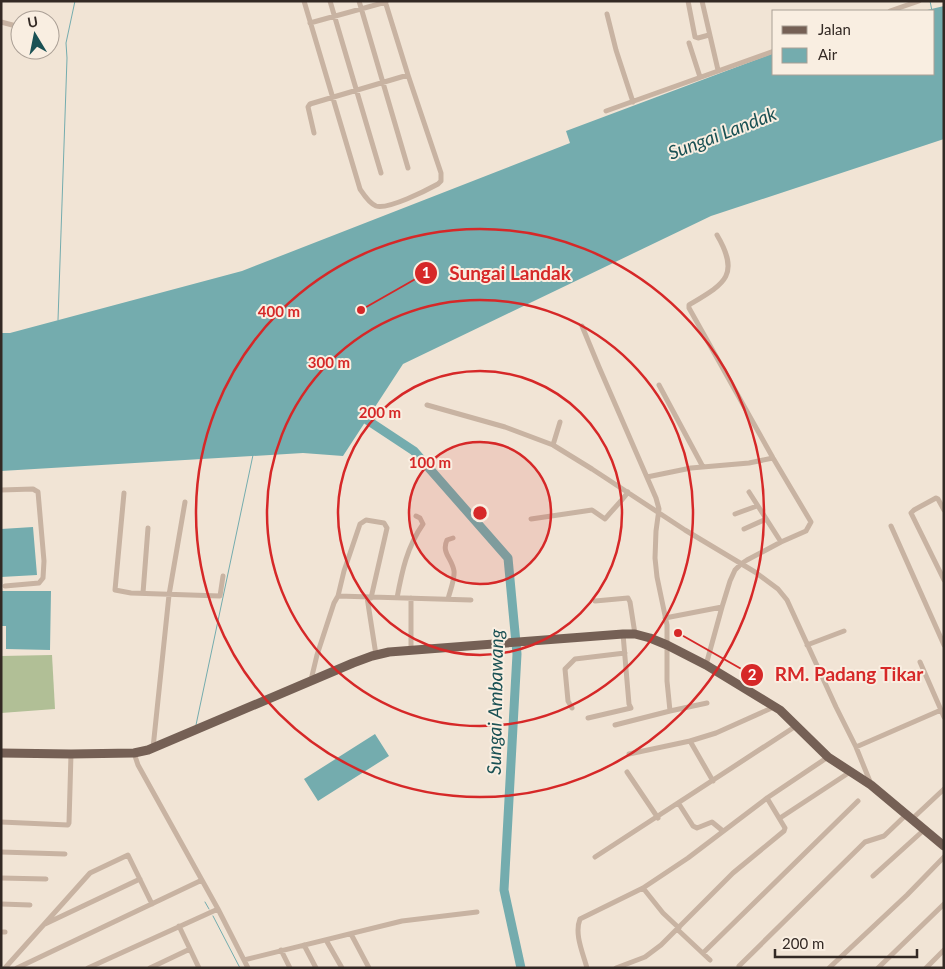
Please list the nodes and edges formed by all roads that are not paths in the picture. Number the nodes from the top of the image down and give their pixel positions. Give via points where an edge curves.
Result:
1 (304, 1) edge
2 (330, 1) edge
3 (359, 1) edge
4 (688, 1) edge
5 (702, 1) edge
6 (919, 1) edge
7 (386, 2) edge
8 (361, 9) junction
9 (893, 10) edge
10 (607, 14) dead end
11 (334, 16) junction
12 (310, 23) junction
13 (709, 34) junction
14 (689, 43) dead end
15 (772, 52) edge
16 (718, 70) junction
17 (408, 76) junction
18 (700, 77) junction
19 (383, 83) junction
20 (356, 91) junction
21 (332, 98) junction
22 (633, 102) junction
23 (606, 111) dead end
24 (314, 133) dead end
25 (408, 168) dead end
26 (381, 172) dead end
27 (717, 235) dead end
28 (582, 326) dead end
29 (659, 385) dead end
30 (426, 405) dead end
31 (560, 422) dead end
32 (552, 445) junction
33 (773, 458) junction
34 (703, 467) junction
35 (648, 477) junction
36 (1, 490) edge
37 (628, 492) junction
38 (749, 492) dead end
39 (124, 494) dead end
40 (185, 502) dead end
41 (757, 506) junction
42 (944, 510) edge
43 (658, 512) junction
44 (735, 514) dead end
45 (416, 516) dead end
46 (531, 519) dead end
47 (766, 519) junction
48 (891, 526) dead end
49 (148, 528) dead end
50 (744, 530) dead end
51 (453, 538) dead end
52 (780, 542) junction
53 (741, 564) junction
54 (223, 576) dead end
55 (944, 580) edge
56 (5, 586) dead end
57 (143, 593) junction
58 (169, 595) junction
59 (338, 596) junction
60 (369, 597) junction
61 (397, 598) junction
62 (411, 598) junction
63 (448, 599) junction
64 (471, 600) dead end
65 (595, 601) dead end
66 (722, 607) junction
67 (665, 618) junction
68 (844, 631) dead end
69 (623, 634) junction
70 (635, 634) junction
71 (807, 644) junction
72 (944, 644) edge
73 (667, 645) junction
74 (411, 650) junction
75 (625, 653) junction
76 (376, 655) junction
77 (920, 662) dead end
78 (706, 666) junction
79 (311, 681) junction
80 (708, 703) dead end
81 (775, 706) junction
82 (572, 708) dead end
83 (941, 710) junction
84 (670, 711) junction
85 (944, 717) edge
86 (588, 718) dead end
87 (615, 726) dead end
88 (796, 726) junction
89 (690, 741) junction
90 (856, 747) junction
91 (153, 748) junction
92 (1, 753) edge
93 (134, 753) junction
94 (70, 754) junction
95 (629, 754) dead end
96 (828, 757) junction
97 (850, 771) junction
98 (627, 772) dead end
99 (713, 780) junction
100 (871, 786) junction
101 (944, 789) edge
102 (767, 798) junction
103 (858, 800) dead end
104 (679, 804) junction
105 (910, 816) junction
106 (658, 818) junction
107 (780, 818) junction
108 (1, 822) edge
109 (925, 829) junction
110 (723, 831) junction
111 (944, 846) edge
112 (1, 852) edge
113 (64, 854) dead end
114 (595, 858) dead end
115 (944, 858) edge
116 (873, 876) dead end
117 (1, 878) edge
118 (46, 879) dead end
119 (140, 880) junction
120 (202, 880) junction
121 (643, 888) junction
122 (1, 904) edge
123 (152, 904) junction
124 (944, 904) edge
125 (30, 905) dead end
126 (218, 910) junction
127 (477, 912) dead end
128 (42, 925) junction
129 (179, 926) junction
130 (678, 929) junction
131 (351, 934) junction
132 (326, 940) junction
133 (304, 945) junction
134 (190, 949) junction
135 (281, 950) junction
136 (944, 950) edge
137 (703, 953) junction
138 (244, 960) junction
139 (710, 960) dead end
140 (739, 966) dead end
141 (5, 968) edge
142 (17, 968) edge
143 (88, 968) edge
144 (150, 968) edge
145 (199, 968) edge
146 (248, 968) edge
147 (290, 968) edge
148 (316, 968) edge
149 (342, 968) edge
150 (369, 968) edge
151 (587, 968) edge
152 (616, 968) edge
153 (829, 968) edge
154 (878, 968) edge
155 (926, 968) edge

1 - 12 street
2 - 11 street
3 - 8 street
4 - 13 street via 695,36
5 - 13 street
6 - 9 street
7 - 8 street
7 - 17 street
8 - 11 street
8 - 19 street
10 - 22 street
11 - 12 street
11 - 20 street
12 - 21 street
13 - 16 street
14 - 18 street
15 - 16 street
16 - 18 street
17 - 19 street
17 - 21 street via 442,181 386,206 375,205 360,189
18 - 22 street
19 - 20 street
19 - 25 street
20 - 21 street
20 - 26 street
21 - 24 street via 308,106
22 - 23 street
27 - 33 street via 728,259 729,270 711,292 689,308
28 - 35 street
29 - 34 street
30 - 32 street via 505,427
31 - 32 street
32 - 37 street
33 - 34 street
33 - 52 street via 811,522 806,531
34 - 35 street
35 - 43 street
36 - 56 street via 33,489 38,492 44,561 43,578 39,584
37 - 43 street
37 - 46 street via 605,519 592,510
38 - 41 street
39 - 57 street via 114,588
40 - 58 street
41 - 44 street
41 - 47 street
42 - 55 street via 936,498 914,510 912,515
43 - 53 street
43 - 67 street via 655,558
45 - 61 street via 423,524 408,552
47 - 50 street
47 - 52 street
48 - 72 street
49 - 57 street
51 - 63 street via 447,540 445,547 454,570
52 - 53 street
53 - 66 street via 732,576
53 - 71 street via 783,594
54 - 58 street via 220,596
57 - 58 street
58 - 91 street
59 - 60 street
59 - 60 street via 360,524 366,520 384,523 386,528
59 - 79 street
60 - 61 street
60 - 76 street
61 - 62 street
62 - 63 street
62 - 74 street
63 - 64 street
65 - 70 street via 628,598
66 - 67 street
66 - 78 street
67 - 73 street
68 - 71 street
69 - 70 main road
69 - 74 main road
69 - 75 street
70 - 73 main road
71 - 90 street
73 - 78 main road
73 - 84 street
74 - 76 main road
75 - 82 street via 575,659 565,669 568,701
75 - 86 street via 632,708
76 - 79 main road
77 - 83 street
78 - 81 main road
79 - 91 main road
80 - 84 street
81 - 88 main road
81 - 89 street via 716,733
83 - 85 street
83 - 90 street
84 - 87 street
88 - 96 main road
88 - 99 street
89 - 95 street
89 - 99 street
90 - 100 street
91 - 93 main road
92 - 94 main road
93 - 94 main road
93 - 120 street
94 - 108 street via 68,825
96 - 97 main road
96 - 102 street
97 - 100 main road
97 - 107 street
98 - 106 street
99 - 104 street
100 - 105 main road
101 - 105 street
102 - 107 street
102 - 110 street
103 - 137 street
104 - 106 street
104 - 110 street via 695,828 712,822
105 - 109 main road
105 - 140 street via 884,836 866,842
106 - 114 street
107 - 130 street via 784,831 733,874
109 - 111 main road
109 - 116 street
110 - 121 street
112 - 113 street
115 - 153 street
117 - 118 street
119 - 123 street
119 - 128 street
119 - 128 street via 128,855 90,873
120 - 123 street
120 - 126 street
121 - 130 street
121 - 151 street via 580,919 579,939
122 - 125 street
123 - 142 street
124 - 154 street
126 - 129 street
126 - 138 street
127 - 131 street via 416,918
128 - 141 street
129 - 134 street
129 - 143 street
130 - 137 street
130 - 152 street via 655,950
131 - 132 street
131 - 150 street
132 - 133 street
132 - 149 street
133 - 135 street
133 - 148 street
134 - 144 street
134 - 145 street
135 - 138 street
135 - 147 street
136 - 155 street
137 - 139 street
138 - 146 street

